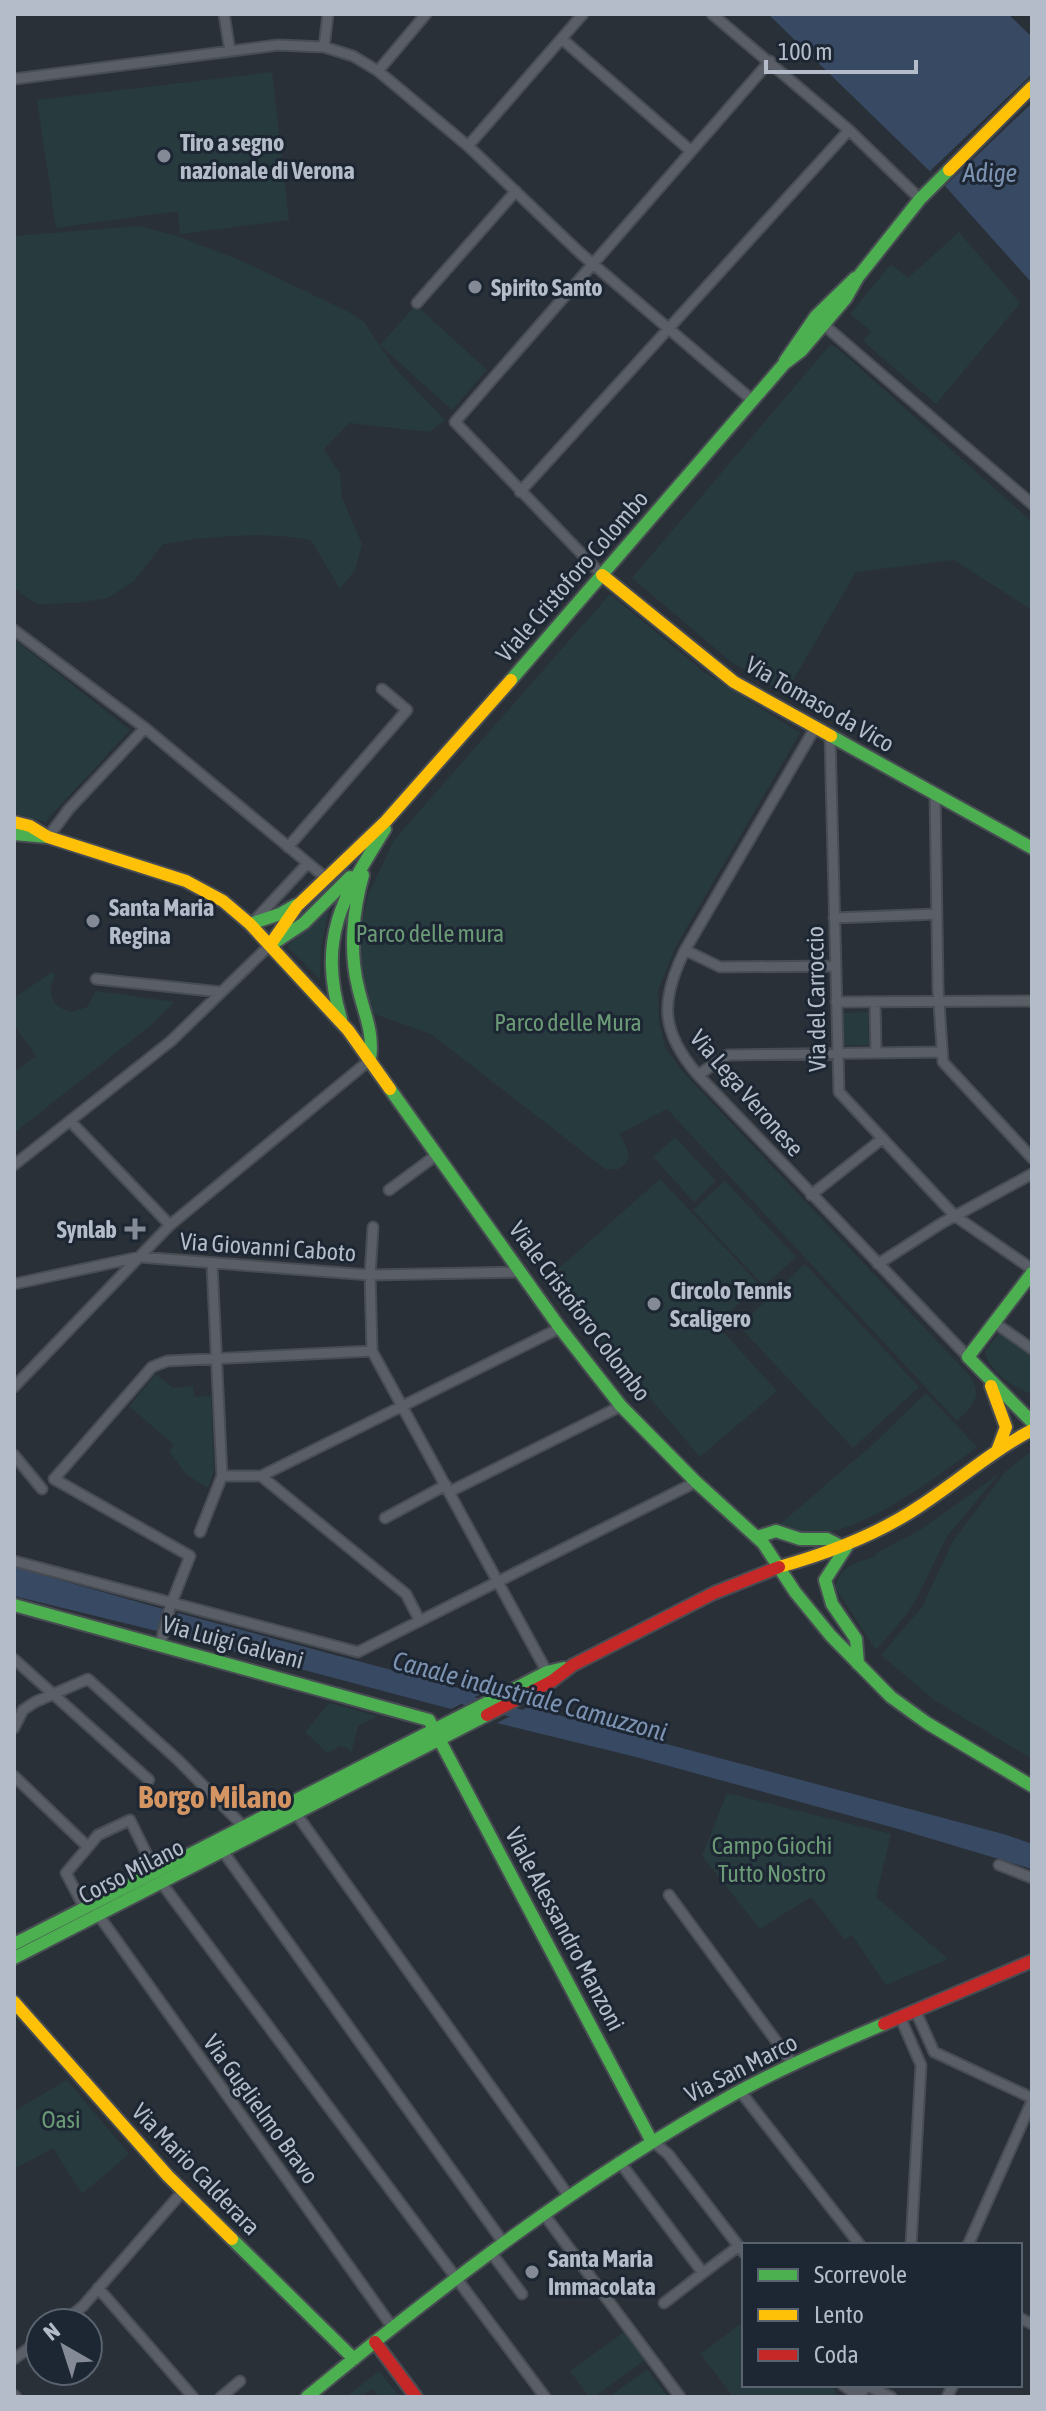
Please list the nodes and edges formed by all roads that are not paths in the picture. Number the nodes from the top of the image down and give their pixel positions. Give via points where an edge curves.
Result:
1 (224, 14) edge
2 (328, 14) edge
3 (426, 14) edge
4 (583, 14) edge
5 (712, 14) edge
6 (562, 39) junction
7 (324, 47) junction
8 (230, 51) junction
9 (770, 61) junction
10 (378, 71) junction
11 (14, 79) edge
12 (1032, 87) edge
13 (849, 130) junction
14 (468, 146) junction
15 (691, 151) junction
16 (516, 191) junction
17 (920, 199) junction
18 (593, 264) junction
19 (858, 277) junction
20 (417, 303) dead end
21 (824, 325) junction
22 (668, 329) junction
23 (784, 364) junction
24 (752, 400) junction
25 (520, 492) junction
26 (1032, 504) edge
27 (602, 575) junction
28 (14, 630) edge
29 (382, 689) dead end
30 (145, 728) junction
31 (815, 728) junction
32 (830, 736) junction
33 (935, 794) junction
34 (392, 816) junction
35 (14, 822) edge
36 (14, 834) edge
37 (48, 837) junction
38 (288, 847) junction
39 (1032, 848) edge
40 (366, 860) junction
41 (308, 863) junction
42 (326, 878) junction
43 (305, 899) junction
44 (936, 914) junction
45 (834, 918) junction
46 (250, 924) junction
47 (270, 945) junction
48 (685, 950) junction
49 (835, 966) junction
50 (96, 979) dead end
51 (221, 992) junction
52 (1032, 1001) edge
53 (836, 1002) junction
54 (875, 1003) junction
55 (939, 1003) junction
56 (342, 1022) junction
57 (876, 1052) junction
58 (941, 1052) junction
59 (837, 1053) junction
60 (370, 1060) junction
61 (698, 1075) junction
62 (70, 1121) junction
63 (882, 1139) junction
64 (438, 1154) junction
65 (1032, 1158) edge
66 (14, 1165) edge
67 (1032, 1174) edge
68 (389, 1190) dead end
69 (811, 1195) junction
70 (955, 1216) junction
71 (170, 1225) junction
72 (373, 1227) dead end
73 (139, 1257) junction
74 (212, 1263) junction
75 (878, 1264) junction
76 (1032, 1271) edge
77 (522, 1272) junction
78 (370, 1275) junction
79 (14, 1284) edge
80 (995, 1323) junction
81 (560, 1328) junction
82 (977, 1345) junction
83 (1032, 1349) edge
84 (372, 1351) junction
85 (968, 1357) junction
86 (216, 1358) junction
87 (978, 1368) junction
88 (988, 1379) junction
89 (14, 1387) edge
90 (621, 1406) junction
91 (403, 1407) junction
92 (1032, 1422) edge
93 (1032, 1430) edge
94 (997, 1451) junction
95 (14, 1455) edge
96 (222, 1476) junction
97 (261, 1476) junction
98 (696, 1482) junction
99 (447, 1488) junction
100 (42, 1489) dead end
101 (385, 1518) dead end
102 (200, 1532) dead end
103 (757, 1537) junction
104 (845, 1547) junction
105 (14, 1561) edge
106 (779, 1567) junction
107 (499, 1582) junction
108 (14, 1605) edge
109 (171, 1606) junction
110 (420, 1621) junction
111 (161, 1641) junction
112 (14, 1659) edge
113 (858, 1664) junction
114 (573, 1665) junction
115 (547, 1672) junction
116 (51, 1693) junction
117 (14, 1728) edge
118 (438, 1734) junction
119 (14, 1776) edge
120 (149, 1780) dead end
121 (1032, 1786) edge
122 (295, 1812) junction
123 (243, 1826) junction
124 (88, 1847) junction
125 (222, 1850) junction
126 (999, 1865) dead end
127 (157, 1876) junction
128 (1032, 1878) edge
129 (669, 1895) dead end
130 (84, 1907) junction
131 (97, 1913) junction
132 (14, 1944) edge
133 (14, 1958) edge
134 (1032, 1961) edge
135 (14, 2002) edge
136 (916, 2012) junction
137 (901, 2019) junction
138 (934, 2052) junction
139 (793, 2064) junction
140 (921, 2065) junction
141 (740, 2091) junction
142 (1032, 2099) edge
143 (651, 2140) junction
144 (619, 2161) junction
145 (183, 2191) junction
146 (568, 2195) junction
147 (543, 2213) junction
148 (503, 2242) junction
149 (858, 2243) edge
150 (911, 2243) edge
151 (969, 2243) edge
152 (742, 2250) edge
153 (490, 2251) junction
154 (703, 2273) junction
155 (457, 2277) junction
156 (98, 2288) junction
157 (522, 2294) dead end
158 (664, 2303) dead end
159 (82, 2307) edge
160 (393, 2328) junction
161 (375, 2342) junction
162 (354, 2359) junction
163 (240, 2381) dead end
164 (871, 2387) edge
165 (193, 2397) edge
166 (221, 2397) edge
167 (307, 2397) edge
168 (416, 2397) edge
169 (545, 2397) edge
170 (680, 2397) edge
171 (891, 2397) edge

1 - 8 street
2 - 7 street
3 - 10 street
4 - 6 street
5 - 9 street
6 - 14 street
6 - 15 street
7 - 8 street
7 - 10 street
8 - 11 street
9 - 13 street
9 - 15 street
10 - 14 street
12 - 17 street, Viale Cristoforo Colombo
13 - 17 street
13 - 22 street
14 - 16 street
15 - 18 street
16 - 18 street
16 - 20 street
17 - 19 street, Viale Cristoforo Colombo
18 - 22 street
18 - 25 street via 455,422
19 - 21 street, Viale Cristoforo Colombo
19 - 23 street, Viale Cristoforo Colombo via 793,344
21 - 23 street, Viale Cristoforo Colombo
21 - 26 street
22 - 24 street
22 - 25 street
23 - 24 street, Viale Cristoforo Colombo
24 - 27 street, Viale Cristoforo Colombo
25 - 27 street
27 - 31 street, Via Tomaso da Vico via 734,682
27 - 34 street, Viale Cristoforo Colombo
28 - 30 street
29 - 38 street via 407,710
30 - 37 street
30 - 38 street
31 - 32 street, Via Tomaso da Vico
31 - 48 street, Via Lega Veronese
32 - 33 street, Via Tomaso da Vico
32 - 45 street, Via del Carroccio
33 - 39 street, Via Tomaso da Vico
33 - 44 street
34 - 40 street, Viale Cristoforo Colombo
34 - 42 street, Viale Cristoforo Colombo
35 - 37 street
36 - 37 street
37 - 46 street via 186,881 223,901
38 - 41 street
40 - 47 street, Viale Cristoforo Colombo via 321,908
40 - 56 street, Viale Cristoforo Colombo via 344,897 331,937 330,975
40 - 60 street, Viale Cristoforo Colombo via 353,951 373,1039
41 - 42 street
41 - 46 street
42 - 43 street, Viale Cristoforo Colombo
43 - 46 street, Viale Cristoforo Colombo
43 - 47 street, Viale Cristoforo Colombo
44 - 45 street
44 - 55 street
45 - 49 street, Via del Carroccio
46 - 47 street
47 - 51 street
47 - 56 street, Viale Cristoforo Colombo
48 - 49 street via 720,967
48 - 61 street, Via Lega Veronese via 672,976 667,1018 676,1048
49 - 53 street, Via del Carroccio
50 - 51 street
51 - 62 street via 171,1041
52 - 55 street
53 - 54 street
53 - 59 street, Via del Carroccio
54 - 55 street
54 - 57 street
55 - 58 street
56 - 60 street, Viale Cristoforo Colombo
57 - 58 street
57 - 59 street
58 - 65 street via 943,1062
59 - 61 street via 728,1055
59 - 63 street, Via del Carroccio via 839,1092
60 - 64 street, Viale Cristoforo Colombo
60 - 71 street
61 - 69 street, Via Lega Veronese
62 - 66 street
62 - 71 street
63 - 69 street
63 - 70 street, Via del Carroccio
64 - 68 street
64 - 77 street, Viale Cristoforo Colombo
67 - 70 street
69 - 75 street, Via Lega Veronese
70 - 75 street
70 - 76 street, Via del Carroccio
71 - 73 street
72 - 78 street
73 - 74 street, Via Giovanni Caboto
73 - 79 street, Via Giovanni Caboto
73 - 89 street
74 - 78 street, Via Giovanni Caboto
74 - 86 street
75 - 85 street, Via Lega Veronese
76 - 80 street
77 - 78 street, Via Giovanni Caboto
77 - 81 street, Viale Cristoforo Colombo
78 - 84 street
80 - 82 street
80 - 83 street
81 - 90 street, Viale Cristoforo Colombo
81 - 91 street
82 - 85 street
82 - 87 street
84 - 86 street
84 - 91 street
85 - 87 street
86 - 96 street
86 - 109 street via 152,1367 54,1479 190,1556
87 - 88 street
88 - 92 street
88 - 94 street via 1006,1427
90 - 98 street, Viale Cristoforo Colombo
90 - 99 street
91 - 97 street
91 - 99 street
93 - 94 street, Corso Milano
94 - 104 street, Corso Milano via 931,1500
95 - 100 street
96 - 97 street
96 - 102 street
97 - 110 street via 406,1594
98 - 103 street, Viale Cristoforo Colombo
98 - 107 street
99 - 101 street
99 - 107 street
103 - 104 street via 776,1531
103 - 106 street, Viale Cristoforo Colombo
104 - 106 street, Corso Milano
104 - 113 street via 825,1580 832,1604 856,1639
105 - 109 street
106 - 113 street, Viale Cristoforo Colombo
106 - 114 street, Corso Milano via 727,1587
107 - 110 street
107 - 115 street
108 - 111 street, Via Luigi Galvani
109 - 110 street via 358,1652
109 - 111 street
111 - 118 street, Via Luigi Galvani via 429,1720
112 - 116 street
113 - 121 street, Viale Cristoforo Colombo via 927,1723
114 - 115 street, Corso Milano
114 - 118 street, Corso Milano via 478,1720
115 - 118 street, Corso Milano via 463,1715
116 - 117 street via 23,1710
116 - 120 street
116 - 123 street via 88,1679
118 - 122 street, Corso Milano
118 - 123 street, Corso Milano
118 - 143 street, Viale Alessandro Manzoni
119 - 124 street
122 - 125 street, Corso Milano
122 - 146 street
123 - 127 street, Corso Milano
124 - 127 street via 98,1835 130,1820
124 - 130 street via 66,1873
125 - 127 street, Corso Milano
125 - 148 street
126 - 128 street
127 - 130 street, Corso Milano
127 - 131 street, Corso Milano
127 - 155 street
129 - 139 street
130 - 132 street, Corso Milano
131 - 133 street, Corso Milano
131 - 160 street, Via Guglielmo Bravo
134 - 136 street, Via San Marco
135 - 145 street, Via Mario Calderara
136 - 137 street, Via San Marco
136 - 138 street
137 - 139 street, Via San Marco
137 - 140 street
138 - 140 street
138 - 142 street
139 - 141 street, Via San Marco
140 - 150 street
141 - 143 street, Via San Marco
141 - 149 street
142 - 151 street
143 - 144 street, Via San Marco
143 - 152 street via 668,2154
144 - 146 street, Via San Marco
144 - 154 street
145 - 156 street
145 - 162 street, Via Mario Calderara
146 - 147 street, Via San Marco
147 - 148 street, Via San Marco
147 - 170 street
148 - 153 street, Via San Marco
152 - 154 street
153 - 155 street, Via San Marco
153 - 157 street
154 - 158 street
155 - 160 street, Via San Marco
155 - 169 street
156 - 159 street
156 - 165 street
160 - 161 street, Via San Marco
161 - 162 street, Via San Marco
161 - 168 street
162 - 167 street, Via San Marco
163 - 166 street
164 - 171 street

